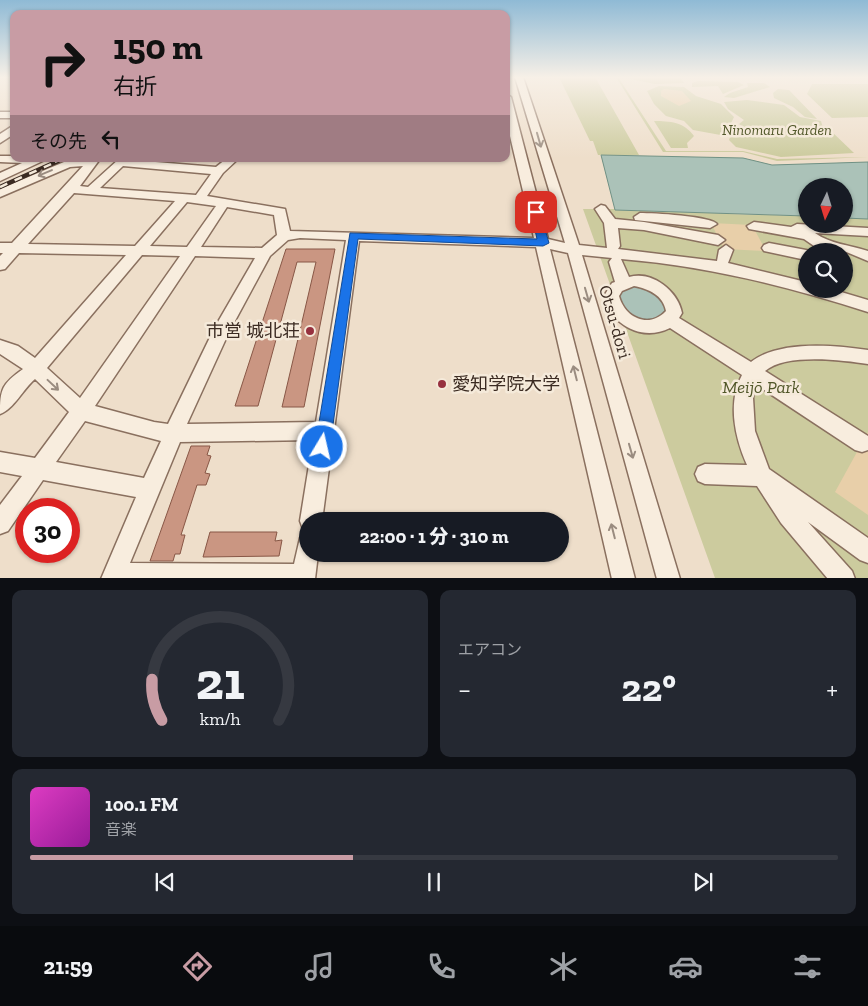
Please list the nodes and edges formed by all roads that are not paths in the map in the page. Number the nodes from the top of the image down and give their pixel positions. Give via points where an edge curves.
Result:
1 (528, 104) edge
2 (510, 113) edge
3 (9, 131) edge
4 (0, 140) edge
5 (33, 162) edge
6 (80, 162) edge
7 (91, 162) edge
8 (230, 162) edge
9 (219, 171) junction
10 (0, 177) edge
11 (71, 189) junction
12 (91, 190) junction
13 (0, 194) edge
14 (184, 198) junction
15 (199, 199) junction
16 (224, 203) junction
17 (606, 216) junction
18 (710, 224) dead end
19 (798, 228) edge
20 (853, 231) edge
21 (868, 232) edge
22 (838, 233) edge
23 (284, 236) junction
24 (353, 236) junction
25 (543, 243) junction
26 (817, 243) edge
27 (821, 243) edge
28 (613, 246) dead end
29 (16, 247) junction
30 (0, 248) edge
31 (769, 248) dead end
32 (139, 250) junction
33 (722, 250) dead end
34 (574, 251) junction
35 (853, 251) edge
36 (190, 252) junction
37 (265, 253) junction
38 (798, 253) edge
39 (868, 256) edge
40 (853, 260) edge
41 (616, 262) dead end
42 (0, 264) edge
43 (868, 264) edge
44 (624, 282) junction
45 (798, 284) edge
46 (843, 298) edge
47 (868, 306) edge
48 (670, 320) junction
49 (0, 347) edge
50 (868, 357) edge
51 (36, 369) junction
52 (752, 373) junction
53 (0, 406) edge
54 (81, 411) junction
55 (325, 431) junction
56 (172, 433) junction
57 (862, 443) dead end
58 (0, 462) edge
59 (37, 470) junction
60 (705, 474) dead end
61 (762, 476) junction
62 (149, 489) junction
63 (312, 512) edge
64 (0, 523) edge
65 (868, 552) edge
66 (305, 562) edge
67 (113, 576) edge
68 (303, 577) edge
69 (624, 578) edge
70 (669, 578) edge
71 (844, 578) edge

1 -> 34 street, Otsu-dori
2 - 25 street
3 - 4 street
5 - 10 street
6 -> 13 street via 68,164
7 - 11 street
8 - 9 street
9 - 12 street via 120,162
9 - 15 street
11 - 12 street
11 - 29 street
12 - 14 street
14 - 15 street
14 - 32 street
15 - 16 street
16 - 23 street via 280,212
16 - 36 street
17 - 18 street via 682,219
17 - 28 street
17 - 33 street
19 - 26 street via 754,226 809,236
20 - 21 street
22 - 27 street via 819,239
23 - 24 street
23 - 37 street
24 - 25 street
24 - 55 street
25 - 34 street
69 -> 25 street
29 - 30 street
29 - 32 street
29 - 42 street
31 - 38 street
32 - 36 street
32 - 51 street
34 - 45 street via 673,259
34 -> 70 street, Otsu-dori
35 - 39 street
36 - 37 street
36 - 54 street
37 - 56 street via 245,286
40 - 43 street
41 - 44 street
44 - 48 street via 643,282 662,291 673,306 674,314
44 - 48 street via 612,291 611,297 622,321 648,327
46 - 47 street
48 - 52 street
49 - 51 street via 12,351
50 - 52 street via 806,352 767,360
51 - 53 street via 19,382
51 -> 54 street
52 - 57 street
52 - 61 street via 742,416 744,434
54 - 56 street
54 - 59 street
55 - 56 street
55 - 63 street
56 - 62 street
58 - 59 street
59 - 62 street
59 - 64 street
60 - 61 street
61 - 65 street
61 - 71 street via 805,534
62 - 67 street
66 - 68 street
67 - 68 street

